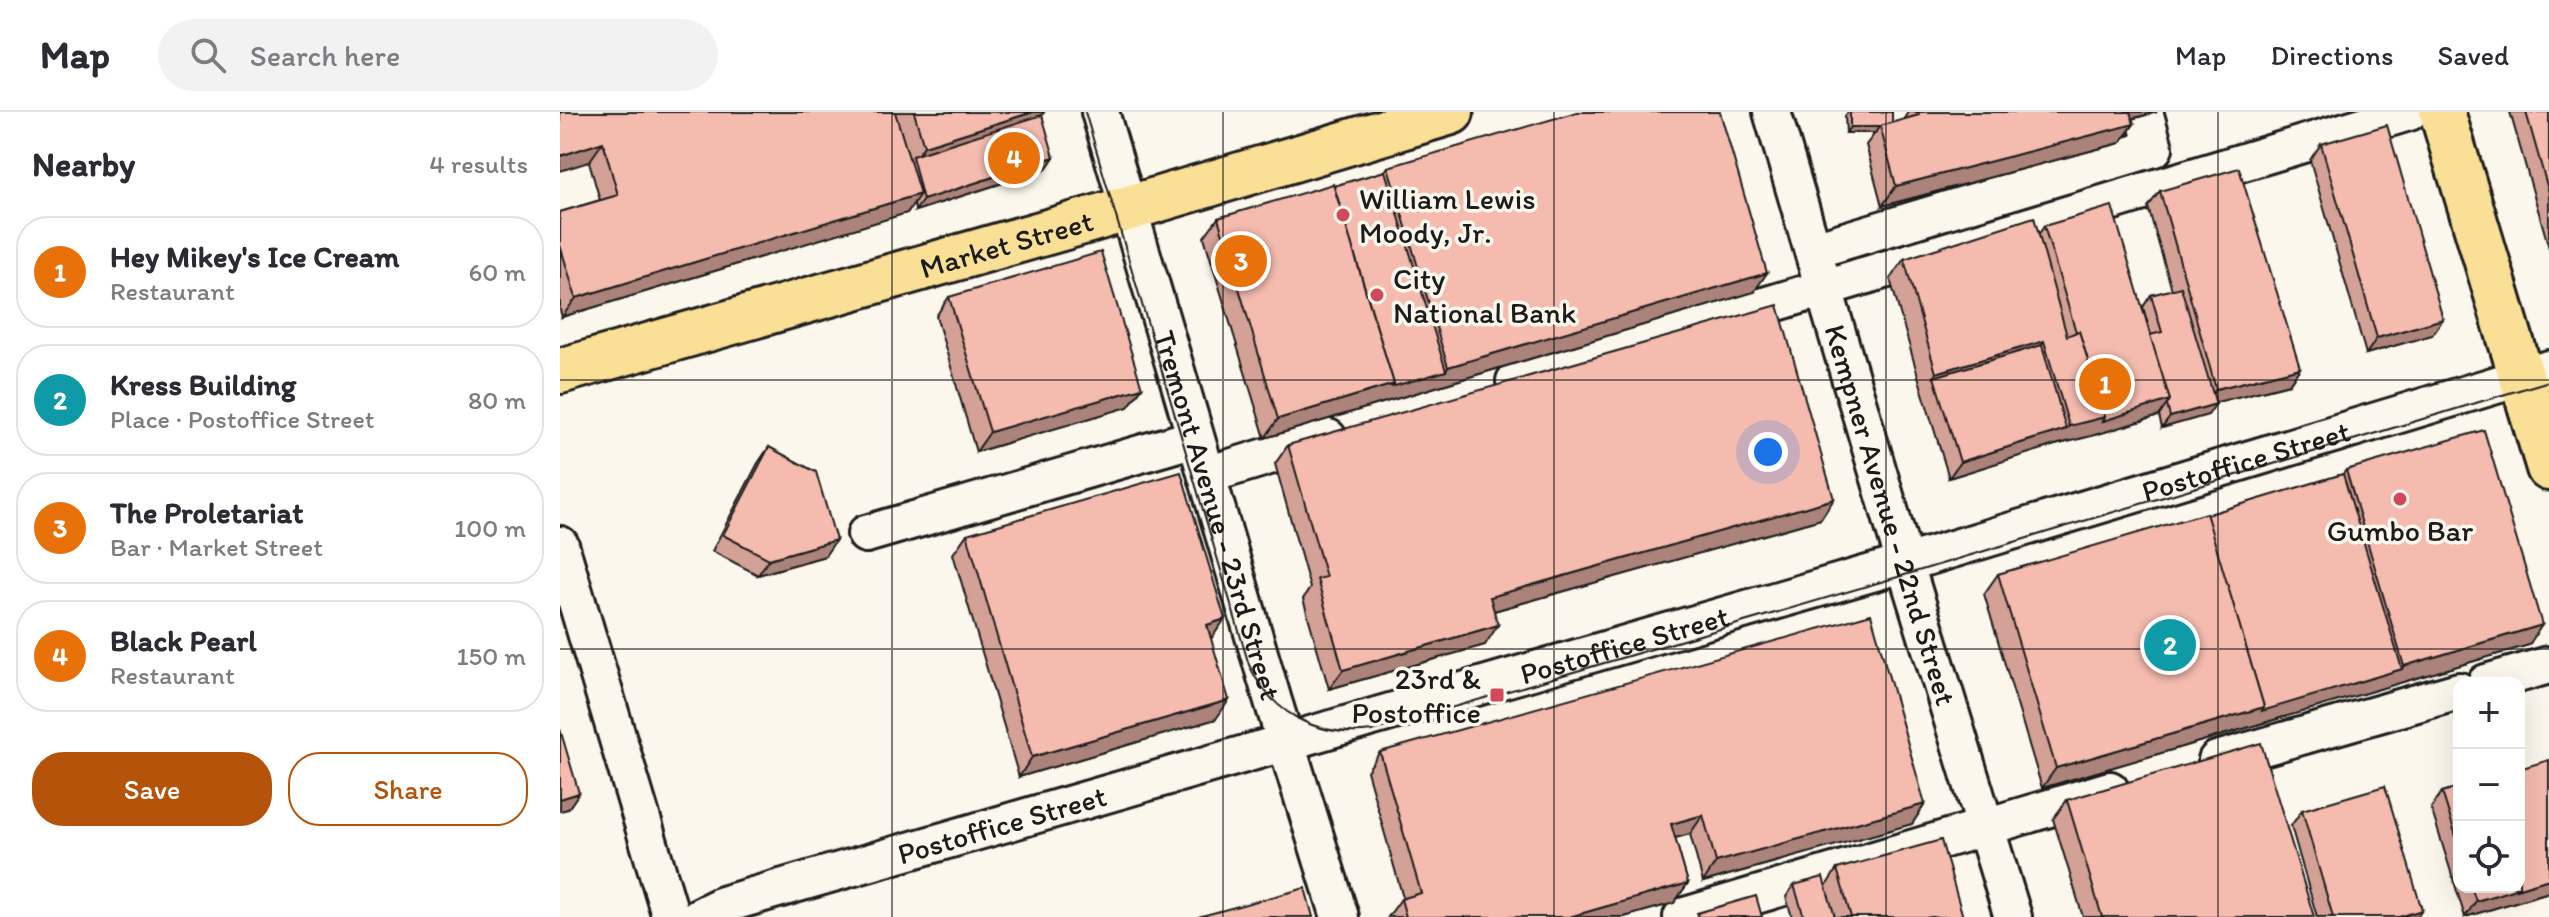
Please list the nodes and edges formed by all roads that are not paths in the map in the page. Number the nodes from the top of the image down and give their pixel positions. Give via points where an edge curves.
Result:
1 (1100, 112) edge
2 (1451, 112) edge
3 (1772, 112) edge
4 (2409, 112) edge
5 (2442, 112) edge
6 (2145, 115) dead end
7 (1127, 209) junction
8 (1814, 250) junction
9 (1824, 287) junction
10 (560, 371) edge
11 (2535, 373) edge
12 (1478, 392) edge
13 (1358, 429) edge
14 (1195, 438) junction
15 (2549, 468) edge
16 (1207, 475) junction
17 (866, 534) dead end
18 (560, 545) edge
19 (1906, 563) junction
20 (576, 658) edge
21 (2549, 665) edge
22 (2507, 677) edge
23 (2453, 693) edge
24 (1286, 741) junction
25 (2184, 769) edge
26 (2138, 782) edge
27 (1986, 825) junction
28 (671, 917) edge
29 (698, 917) edge
30 (1340, 917) edge
31 (1682, 917) edge
32 (2013, 917) edge

1 - 7 street, Tremont Avenue - 23rd Street
2 - 7 main road, Market Street
3 - 8 street, Kempner Avenue - 22nd Street
4 - 9 street
5 - 11 main road
6 - 8 street via 2154,148 2016,180
7 - 10 main road, Market Street
7 - 14 street, Tremont Avenue - 23rd Street
8 - 9 street, Kempner Avenue - 22nd Street
9 - 12 street
9 - 19 street, Kempner Avenue - 22nd Street
11 - 15 main road
11 - 19 street, Postoffice Street
13 - 16 street
14 - 16 street, Tremont Avenue - 23rd Street
14 - 17 street
16 - 24 street, Tremont Avenue - 23rd Street
18 - 20 street
19 - 24 street, Postoffice Street
19 - 27 street, Kempner Avenue - 22nd Street
20 - 28 street
21 - 22 street
23 - 25 street
24 - 29 street, Postoffice Street via 722,905
24 - 30 street, Tremont Avenue - 23rd Street
26 - 27 street
27 - 31 street
27 - 32 street, Kempner Avenue - 22nd Street

